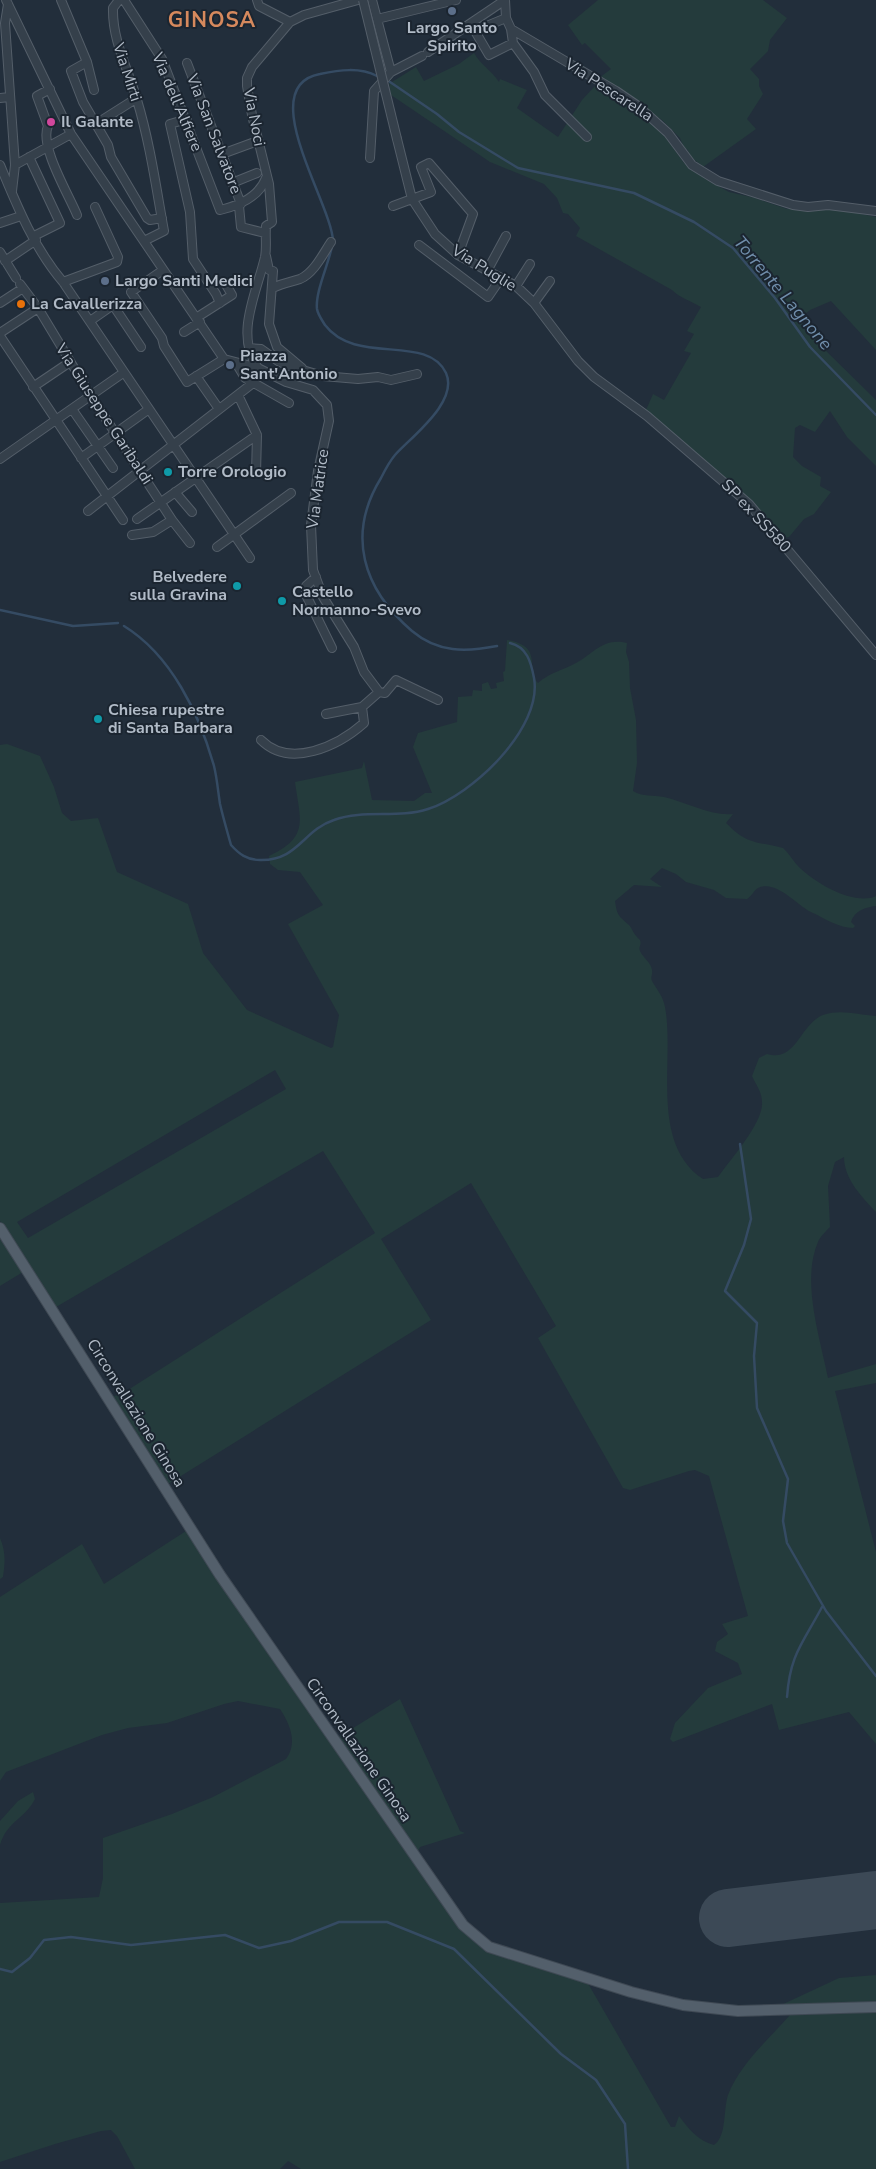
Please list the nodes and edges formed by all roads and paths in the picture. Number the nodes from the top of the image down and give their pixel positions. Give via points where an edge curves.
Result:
1 (61, 0) edge
2 (119, 0) edge
3 (124, 0) edge
4 (257, 0) edge
5 (358, 0) edge
6 (363, 0) edge
7 (372, 0) edge
8 (456, 0) edge
9 (505, 0) edge
10 (7, 2) edge
11 (442, 2) edge
12 (506, 18) junction
13 (377, 19) junction
14 (290, 22) junction
15 (489, 25) dead end
16 (472, 26) dead end
17 (511, 30) junction
18 (513, 43) junction
19 (87, 62) junction
20 (187, 63) dead end
21 (391, 72) junction
22 (50, 89) junction
23 (94, 90) dead end
24 (10, 97) junction
25 (0, 98) edge
26 (136, 98) junction
27 (187, 119) junction
28 (96, 124) junction
29 (71, 134) junction
30 (587, 137) dead end
31 (252, 143) dead end
32 (47, 147) junction
33 (222, 154) junction
34 (29, 157) junction
35 (370, 158) dead end
36 (15, 164) junction
37 (0, 165) edge
38 (257, 173) dead end
39 (266, 178) junction
40 (232, 183) junction
41 (12, 193) junction
42 (412, 199) junction
43 (240, 205) junction
44 (393, 206) dead end
45 (95, 207) dead end
46 (876, 211) edge
47 (78, 215) dead end
48 (21, 216) junction
49 (162, 218) junction
50 (0, 223) edge
51 (265, 233) junction
52 (506, 236) dead end
53 (35, 238) junction
54 (144, 241) junction
55 (331, 242) dead end
56 (419, 245) dead end
57 (266, 255) junction
58 (458, 255) junction
59 (2, 257) edge
60 (530, 264) dead end
61 (163, 270) junction
62 (488, 271) junction
63 (501, 278) junction
64 (550, 281) dead end
65 (63, 282) junction
66 (20, 283) junction
67 (225, 283) dead end
68 (516, 286) junction
69 (273, 288) junction
70 (0, 303) edge
71 (220, 303) junction
72 (534, 304) junction
73 (38, 308) junction
74 (198, 320) junction
75 (90, 321) junction
76 (184, 332) dead end
77 (0, 334) edge
78 (141, 347) dead end
79 (249, 348) junction
80 (224, 359) junction
81 (70, 362) junction
82 (234, 362) junction
83 (258, 368) junction
84 (302, 368) junction
85 (124, 373) junction
86 (417, 374) dead end
87 (196, 376) junction
88 (253, 383) junction
89 (33, 386) junction
90 (238, 395) junction
91 (619, 395) joint
92 (91, 396) junction
93 (289, 403) dead end
94 (72, 409) junction
95 (149, 409) junction
96 (219, 409) junction
97 (56, 420) junction
98 (116, 433) junction
99 (257, 435) junction
100 (174, 445) junction
101 (98, 446) junction
102 (81, 458) junction
103 (0, 459) edge
104 (113, 468) dead end
105 (140, 471) junction
106 (256, 473) dead end
107 (196, 478) junction
108 (175, 492) junction
109 (291, 493) dead end
110 (107, 497) junction
111 (161, 502) junction
112 (88, 511) dead end
113 (192, 512) dead end
114 (136, 519) dead end
115 (123, 520) dead end
116 (172, 520) junction
117 (132, 535) dead end
118 (235, 535) junction
119 (190, 543) dead end
120 (216, 547) dead end
121 (250, 558) dead end
122 (316, 577) junction
123 (332, 648) dead end
124 (876, 655) edge
125 (379, 692) junction
126 (438, 700) dead end
127 (362, 708) junction
128 (326, 714) dead end
129 (261, 740) dead end
130 (0, 1228) edge
131 (876, 2007) edge

1 - 19 street
2 - 26 street, Via Mirti via 113,8 115,36
3 - 27 street, Via dell'Alfiere via 162,59
4 - 14 street via 259,6
5 - 14 street, Via Noci
6 - 42 street, Via Puglie, bridge
7 - 13 street
8 - 11 street
9 - 12 street
9 - 21 street via 425,54
10 - 22 street
10 - 24 street via 5,23
11 - 13 street
12 - 15 street
12 - 17 street
13 - 21 street
14 - 39 street, Via Noci via 252,67 248,78 252,115
16 - 18 street via 489,55
17 - 18 street
17 - 46 street, Via Pescarella via 638,106 668,133 692,165 718,181 808,207 828,205
18 - 30 street via 534,72 545,95
19 - 23 street
19 - 28 street via 71,71
20 - 33 street, Via San Salvatore
21 - 35 street via 374,91
22 - 29 street
22 - 32 street via 37,96 48,126
24 - 25 street
24 - 36 street
26 - 28 street
26 - 49 street, Via Mirti via 154,166
27 - 43 street, Via dell'Alfiere via 220,210
27 - 71 street via 170,124 190,212 193,260
28 - 49 street via 111,157 147,218
29 - 32 street
29 - 54 street
31 - 33 street
32 - 34 street
32 - 47 street
33 - 40 street, Via San Salvatore
34 - 36 street
34 - 53 street via 60,223
36 - 41 street
37 - 41 street
38 - 40 street
39 - 43 street
39 - 51 street, Via Noci via 273,215
40 - 43 street, Via San Salvatore
41 - 48 street
42 - 44 street
42 - 58 street, Via Puglie via 435,234
42 - 58 street via 431,192 421,167 429,163 473,214
43 - 51 street, Via San Salvatore via 241,227
45 - 65 street via 118,257 117,262
48 - 50 street
48 - 53 street
49 - 54 street, Via Mirti via 164,231
51 - 57 street
52 - 62 street
53 - 59 street
53 - 65 street via 49,266
54 - 61 street
55 - 69 street via 305,276
56 - 63 street via 488,297
57 - 69 street via 269,270 273,271
57 - 79 street via 250,312
58 - 62 street, Via Puglie
59 - 66 street, Via Giuseppe Garibaldi
60 - 68 street
61 - 74 street
61 - 87 street via 131,292 187,382
62 - 63 street, Via Puglie
63 - 68 street, Via Puglie
64 - 72 street
65 - 75 street
66 - 70 street
66 - 73 street, Via Giuseppe Garibaldi
67 - 71 street via 232,295
68 - 72 street, Via Puglie
69 - 84 street via 269,324 277,346
71 - 74 street
72 - 91 street, Via Puglie via 578,362
73 - 77 street
73 - 81 street, Via Giuseppe Garibaldi
74 - 76 street
74 - 80 street
75 - 78 street via 113,305
75 - 85 street
77 - 89 street
79 - 83 street
79 - 84 street via 261,349 278,361
80 - 82 street
80 - 87 street
81 - 89 street
81 - 92 street, Via Giuseppe Garibaldi
82 - 83 street, Via Matrice
82 - 88 street via 245,378
83 - 122 street, Via Matrice via 286,382 313,390 327,406 329,421 311,525
84 - 86 street via 323,376 391,380
85 - 92 street
85 - 95 street
87 - 96 street
88 - 90 street
88 - 93 street
89 - 97 street
90 - 96 street
90 - 99 street
91 - 124 street, SP ex SS580 via 749,504
92 - 94 street
92 - 98 street, Via Giuseppe Garibaldi
94 - 97 street
94 - 101 street
95 - 98 street
95 - 100 street
96 - 100 street
97 - 102 street
97 - 103 street
98 - 101 street
98 - 105 street, Via Giuseppe Garibaldi
99 - 106 street
99 - 107 street
100 - 105 street
100 - 107 street
101 - 102 street
101 - 104 street
102 - 110 street
105 - 110 street
105 - 111 street, Via Giuseppe Garibaldi
107 - 108 street
107 - 118 street
108 - 111 street
108 - 113 street
109 - 118 street
110 - 112 street
110 - 115 street
111 - 114 street
111 - 116 street, Via Giuseppe Garibaldi
116 - 117 street via 153,532
116 - 119 street, Via Giuseppe Garibaldi
118 - 120 street
118 - 121 street
122 - 123 street via 306,586 307,598
122 - 125 street, Via Matrice via 364,672
125 - 126 street via 385,694 396,680
125 - 127 street
127 - 128 street
127 - 129 street via 364,723 333,745 301,754 277,751
130 - 131 main road, Circonvallazione Ginosa via 220,1575 464,1925 489,1947 683,2005 738,2012

